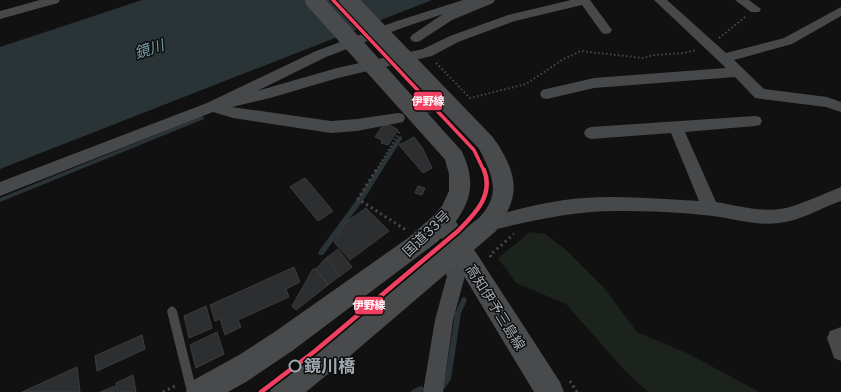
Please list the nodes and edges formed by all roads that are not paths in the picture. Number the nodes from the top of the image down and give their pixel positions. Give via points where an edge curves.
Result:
1 (54, 0) edge
2 (314, 0) edge
3 (348, 0) edge
4 (475, 0) edge
5 (489, 0) edge
6 (584, 0) edge
7 (660, 0) edge
8 (741, 0) edge
9 (755, 9) road end
10 (0, 16) edge
11 (838, 17) edge
12 (606, 30) dead end
13 (416, 38) dead end
14 (723, 58) junction
15 (738, 72) junction
16 (547, 94) dead end
17 (212, 107) junction
18 (841, 107) edge
19 (398, 118) road end
20 (755, 121) dead end
21 (676, 127) junction
22 (591, 133) dead end
23 (0, 189) edge
24 (841, 194) edge
25 (711, 209) junction
26 (443, 222) junction
27 (488, 224) junction
28 (452, 254) junction
29 (172, 312) dead end
30 (841, 336) edge
31 (841, 351) edge
32 (559, 385) edge
33 (192, 392) edge
34 (200, 392) edge
35 (284, 392) edge
36 (433, 392) edge

1 - 10 street
2 - 26 highway, 国道33号, bridge via 454,156 460,169 461,189 456,204
3 - 27 highway, bridge via 486,143 497,158 502,173 503,191 498,209
4 - 17 street via 321,54
5 - 13 street via 448,17
6 - 12 street
6 - 17 street via 512,18 454,39 427,53 337,73
7 - 14 street
8 - 9 street
11 - 14 street via 788,42
14 - 15 street
15 - 16 street via 594,83
15 - 18 street via 760,94 827,102
17 - 19 street via 233,113 331,127
17 - 23 street
20 - 21 street
21 - 22 street
21 - 25 street
24 - 25 street via 790,215 753,216
25 - 27 street via 613,204 565,206
26 - 28 main road, 高知伊予三島線
26 - 34 highway, 国道33号 via 399,259 292,335 234,374
27 - 28 highway
28 - 32 main road, 高知伊予三島線
28 - 35 highway
28 - 36 street via 452,267 456,276 444,320
29 - 33 lane
30 - 31 street via 837,338

